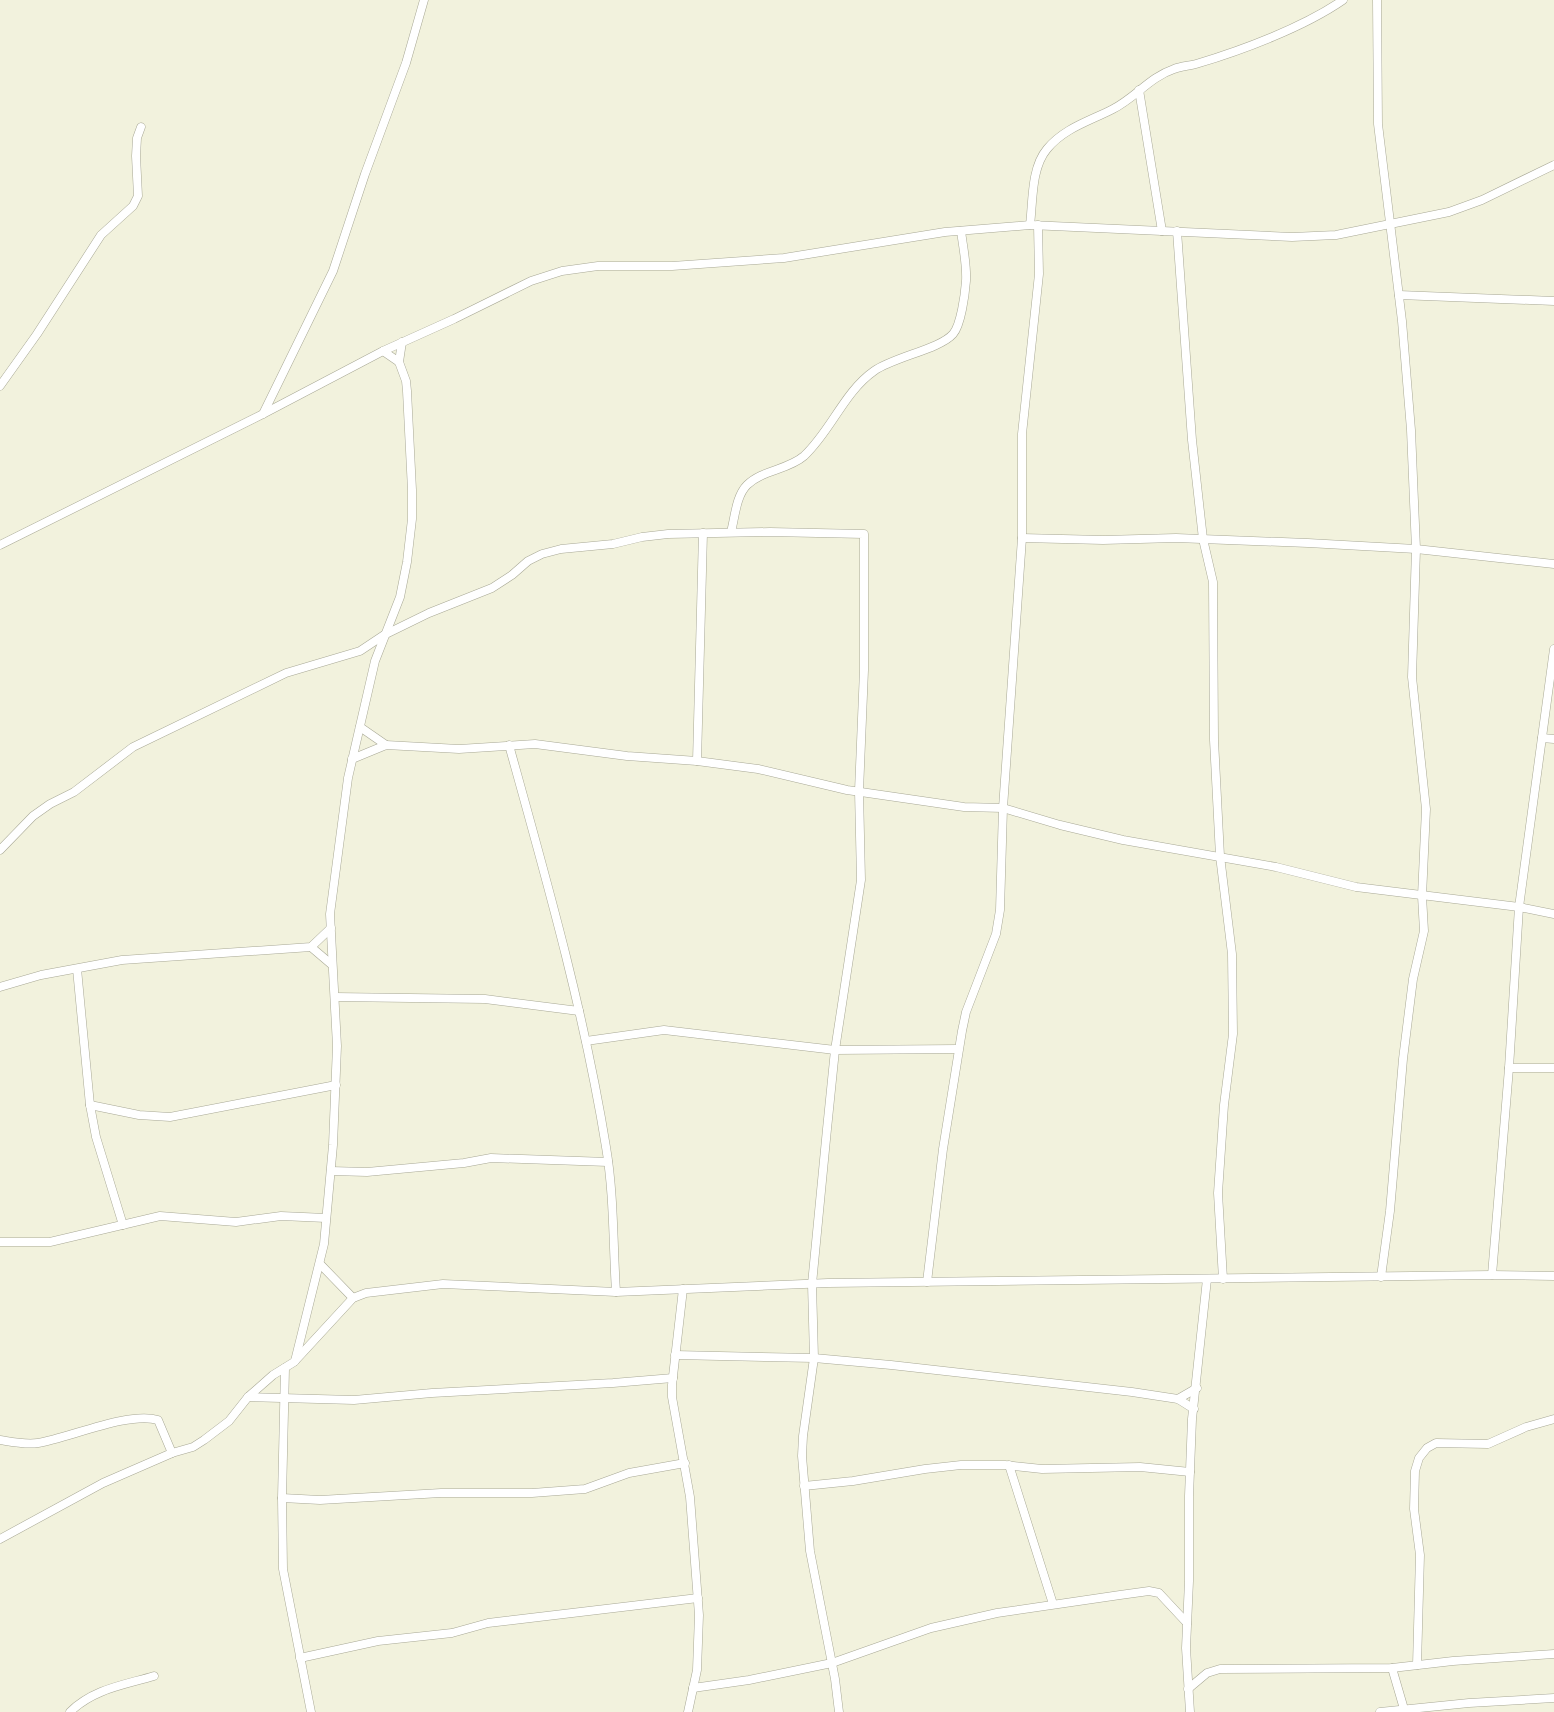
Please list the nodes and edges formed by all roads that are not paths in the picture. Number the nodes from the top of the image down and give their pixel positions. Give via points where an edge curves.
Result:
1 (424, 0) edge
2 (1344, 0) edge
3 (1377, 0) edge
4 (1139, 90) junction
5 (141, 127) dead end
6 (1554, 165) edge
7 (1034, 225) junction
8 (1391, 225) junction
9 (962, 231) junction
10 (1162, 231) junction
11 (1177, 231) junction
12 (1399, 295) junction
13 (1554, 301) edge
14 (402, 342) junction
15 (383, 351) junction
16 (399, 362) junction
17 (0, 386) edge
18 (263, 414) junction
19 (731, 532) junction
20 (703, 533) junction
21 (1022, 538) junction
22 (1203, 539) junction
23 (0, 545) edge
24 (1416, 549) junction
25 (1554, 564) edge
26 (384, 635) junction
27 (1554, 649) edge
28 (360, 727) junction
29 (1542, 738) junction
30 (1554, 739) edge
31 (386, 745) junction
32 (509, 745) junction
33 (352, 759) junction
34 (697, 761) junction
35 (859, 791) junction
36 (1003, 808) junction
37 (0, 850) edge
38 (1220, 856) junction
39 (1422, 896) junction
40 (1519, 907) junction
41 (1554, 914) edge
42 (331, 928) junction
43 (311, 946) junction
44 (332, 964) junction
45 (77, 969) junction
46 (0, 987) edge
47 (335, 998) junction
48 (579, 1011) junction
49 (586, 1041) junction
50 (958, 1049) junction
51 (836, 1050) junction
52 (1509, 1068) junction
53 (1554, 1068) edge
54 (336, 1085) junction
55 (90, 1104) junction
56 (608, 1162) junction
57 (331, 1171) junction
58 (327, 1218) junction
59 (123, 1225) junction
60 (0, 1242) edge
61 (320, 1264) junction
62 (1492, 1275) junction
63 (1554, 1276) edge
64 (1382, 1277) junction
65 (1222, 1278) junction
66 (1207, 1279) junction
67 (927, 1282) junction
68 (812, 1284) junction
69 (683, 1289) junction
70 (616, 1292) junction
71 (353, 1298) junction
72 (675, 1355) junction
73 (814, 1359) junction
74 (294, 1362) junction
75 (285, 1368) junction
76 (673, 1378) junction
77 (1197, 1388) junction
78 (249, 1398) junction
79 (285, 1399) junction
80 (1178, 1399) junction
81 (1194, 1409) junction
82 (1554, 1419) edge
83 (0, 1440) edge
84 (172, 1453) junction
85 (685, 1463) junction
86 (1009, 1465) junction
87 (1190, 1472) junction
88 (804, 1485) junction
89 (282, 1498) junction
90 (0, 1539) edge
91 (698, 1598) junction
92 (1053, 1604) junction
93 (1187, 1623) junction
94 (1554, 1654) edge
95 (300, 1658) junction
96 (832, 1663) junction
97 (1417, 1665) junction
98 (1392, 1668) junction
99 (154, 1676) dead end
100 (693, 1688) junction
101 (1188, 1689) junction
102 (1554, 1698) edge
103 (1404, 1709) junction
104 (70, 1712) edge
105 (311, 1712) edge
106 (688, 1712) edge
107 (839, 1712) edge
108 (1190, 1712) edge
109 (1380, 1712) edge

1 - 18 street via 333,271
2 - 4 street via 1320,16 1175,69
3 - 8 street via 1378,124
4 - 7 street via 1116,108 1068,130 1046,150 1037,169
4 - 10 street
5 - 17 street via 136,147 138,196 133,206 101,235
6 - 8 street via 1482,200
7 - 9 street
7 - 10 street
7 - 21 street via 1039,274 1022,434
8 - 11 street via 1336,235 1292,237
8 - 12 street
9 - 14 street via 784,258 562,271 531,281
9 - 19 street via 966,280 960,316 952,335 873,372 802,458 746,486 739,497
10 - 11 street
11 - 22 street
12 - 13 street
12 - 24 street via 1412,430
14 - 15 street
14 - 16 street
15 - 16 street
15 - 18 street
16 - 26 street via 407,391 411,519 400,597
18 - 23 street
19 - 20 street
19 - 35 street via 864,534
20 - 26 street via 642,537 542,554 492,588
20 - 34 street
21 - 22 street
21 - 36 street
22 - 24 street
22 - 38 street via 1213,582 1214,740
24 - 25 street
24 - 39 street via 1412,677 1426,809
26 - 28 street
26 - 37 street via 360,651 286,673 133,747 74,792 33,816
27 - 29 street
28 - 31 street
28 - 33 street
29 - 30 street
29 - 40 street
31 - 32 street
31 - 33 street
32 - 34 street via 555,745
32 - 48 street
33 - 42 street
34 - 35 street via 758,769
35 - 36 street via 964,807
35 - 51 street via 861,880
36 - 38 street via 1123,840
36 - 50 street via 1000,910 966,1012
38 - 39 street via 1356,887
38 - 65 street via 1232,954 1233,1034 1218,1193
39 - 40 street
39 - 64 street via 1424,931 1413,979
40 - 41 street
40 - 52 street
42 - 43 street
42 - 44 street
43 - 44 street
43 - 45 street via 122,960
44 - 47 street
45 - 46 street
45 - 55 street
47 - 48 street via 485,999
47 - 54 street
48 - 49 street
49 - 51 street via 664,1030
49 - 56 street
50 - 51 street
50 - 67 street
51 - 68 street
52 - 53 street
52 - 62 street
54 - 55 street via 170,1117
54 - 57 street
55 - 59 street
56 - 57 street via 499,1158 367,1172
56 - 70 street
57 - 58 street
58 - 59 street via 281,1216 236,1222 160,1216
58 - 61 street
59 - 60 street via 50,1242
61 - 71 street
61 - 74 street
62 - 63 street
62 - 64 street
64 - 65 street
65 - 66 street
66 - 67 street
66 - 77 street
67 - 68 street
68 - 69 street
68 - 73 street
69 - 70 street
69 - 72 street
70 - 71 street via 443,1284
71 - 74 street
72 - 73 street
72 - 76 street
73 - 80 street
73 - 88 street via 803,1436
74 - 75 street
75 - 78 street
75 - 79 street
76 - 79 street via 354,1400
76 - 85 street via 672,1397
77 - 80 street
77 - 81 street
78 - 79 street
78 - 84 street via 229,1421 204,1440
79 - 89 street
80 - 81 street
81 - 87 street
82 - 97 street via 1488,1444 1436,1443 1419,1458 1414,1509 1420,1555
83 - 84 street via 36,1444 146,1418 158,1420
84 - 90 street via 103,1483
85 - 89 street via 629,1473 585,1489 320,1500
85 - 91 street
86 - 87 street via 1140,1467
86 - 88 street via 936,1467
86 - 92 street
87 - 93 street
88 - 96 street via 810,1551
89 - 95 street via 284,1569
91 - 95 street via 488,1623 452,1633 378,1641
91 - 100 street via 698,1654
92 - 93 street via 1154,1591
92 - 96 street via 931,1628
93 - 101 street
94 - 97 street
95 - 105 street
96 - 100 street
96 - 107 street
97 - 98 street
98 - 101 street via 1220,1669 1207,1673
98 - 103 street
99 - 104 street via 98,1692
100 - 106 street
101 - 108 street
102 - 103 street
103 - 109 street

